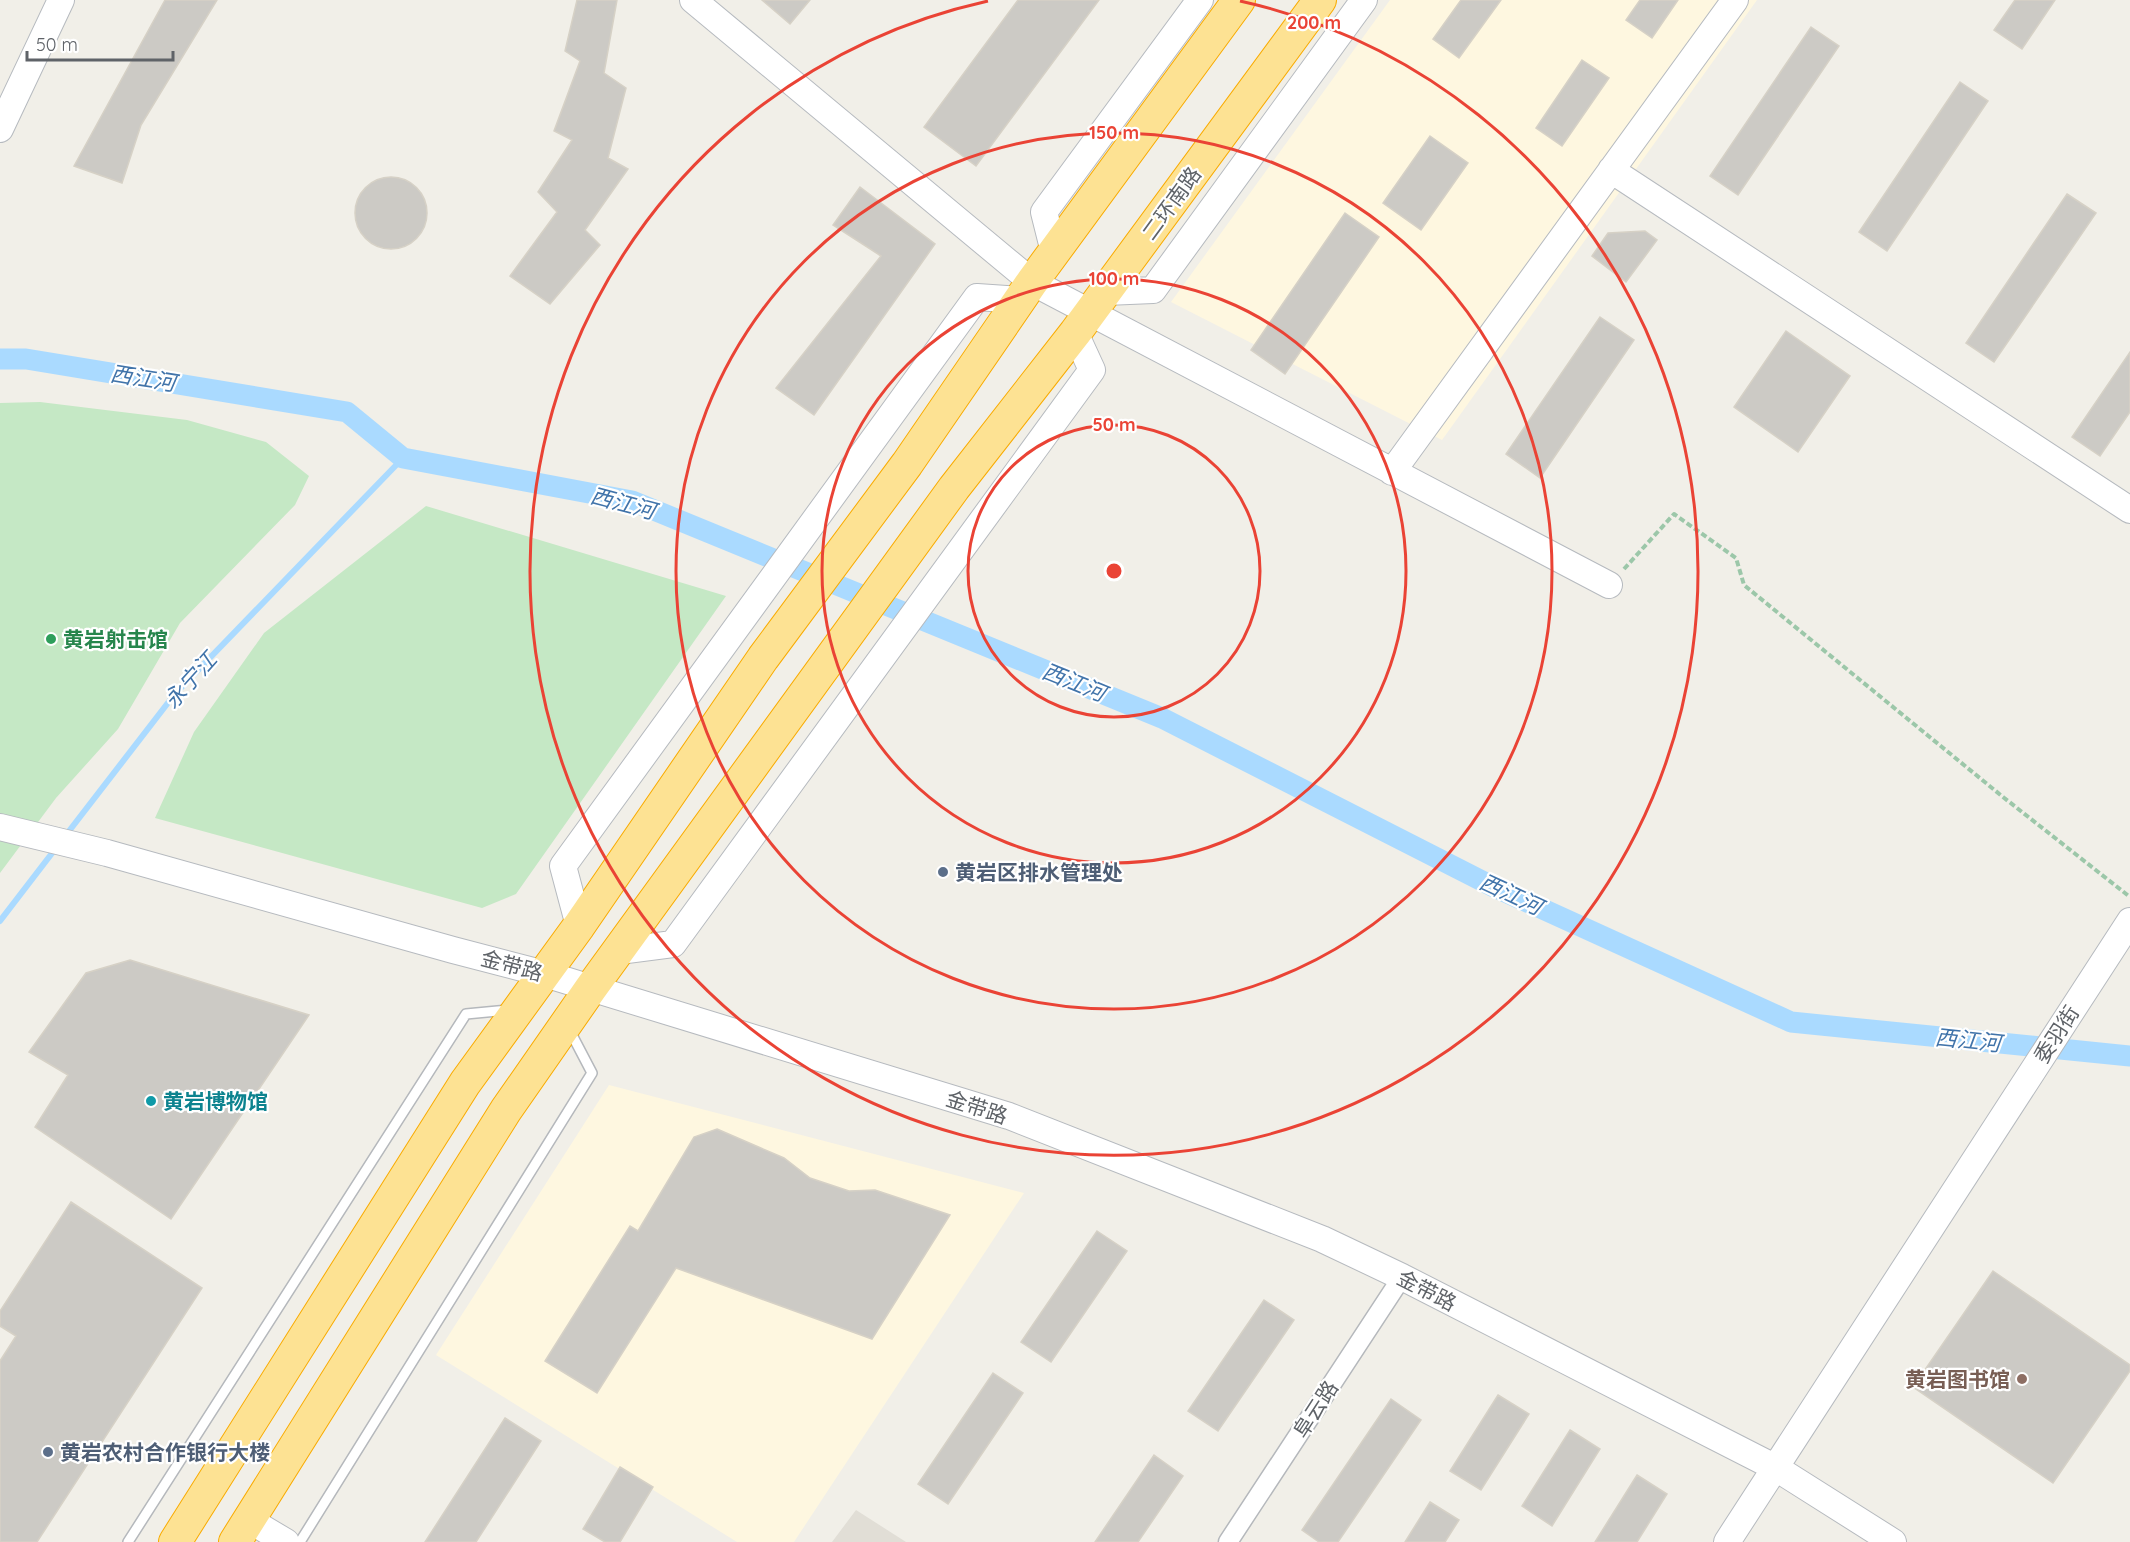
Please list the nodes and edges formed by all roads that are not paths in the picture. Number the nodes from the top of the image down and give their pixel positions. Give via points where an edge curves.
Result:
1 (61, 0) edge
2 (693, 0) edge
3 (1200, 0) edge
4 (1239, 0) edge
5 (1320, 0) edge
6 (1364, 0) edge
7 (1735, 0) edge
8 (0, 129) edge
9 (1611, 170) junction
10 (1054, 252) junction
11 (1026, 291) junction
12 (1091, 313) junction
13 (1392, 472) junction
14 (2130, 510) edge
15 (1609, 585) road end
16 (0, 827) edge
17 (2130, 921) edge
18 (579, 926) junction
19 (619, 951) junction
20 (545, 974) junction
21 (591, 988) junction
22 (519, 1009) junction
23 (566, 1024) junction
24 (1402, 1277) junction
25 (1776, 1468) junction
26 (242, 1531) edge
27 (128, 1542) edge
28 (175, 1542) edge
29 (286, 1542) edge
30 (300, 1542) edge
31 (1228, 1542) edge
32 (1727, 1542) edge
33 (1893, 1542) edge

1 - 8 street
2 - 11 street
3 - 10 street via 1044,212
4 - 10 highway
5 - 12 highway, 二环南路
6 - 12 street via 1153,290
7 - 9 street
9 - 13 street
9 - 14 street
10 - 11 highway
11 - 12 street
11 - 18 highway via 907,464 763,658
11 - 18 street via 977,297 563,866
12 - 13 street
12 - 19 highway, 二环南路 via 954,488
12 - 19 street via 1092,370 674,944
13 - 15 street
16 - 20 street, 金带路 via 108,853
17 - 25 street, 委羽街
18 - 20 highway
19 - 21 highway, 二环南路
20 - 21 street, 金带路
20 - 22 highway
21 - 23 highway, 二环南路
21 - 24 street, 金带路 via 1009,1116 1322,1239
22 - 27 lane via 466,1014
22 - 28 highway via 465,1083
23 - 26 highway, 二环南路 via 506,1110
23 - 30 lane via 592,1073
24 - 25 street, 金带路
24 - 31 street, 阜云路
25 - 32 street, 委羽街
25 - 33 street, 金带路
26 - 29 street

